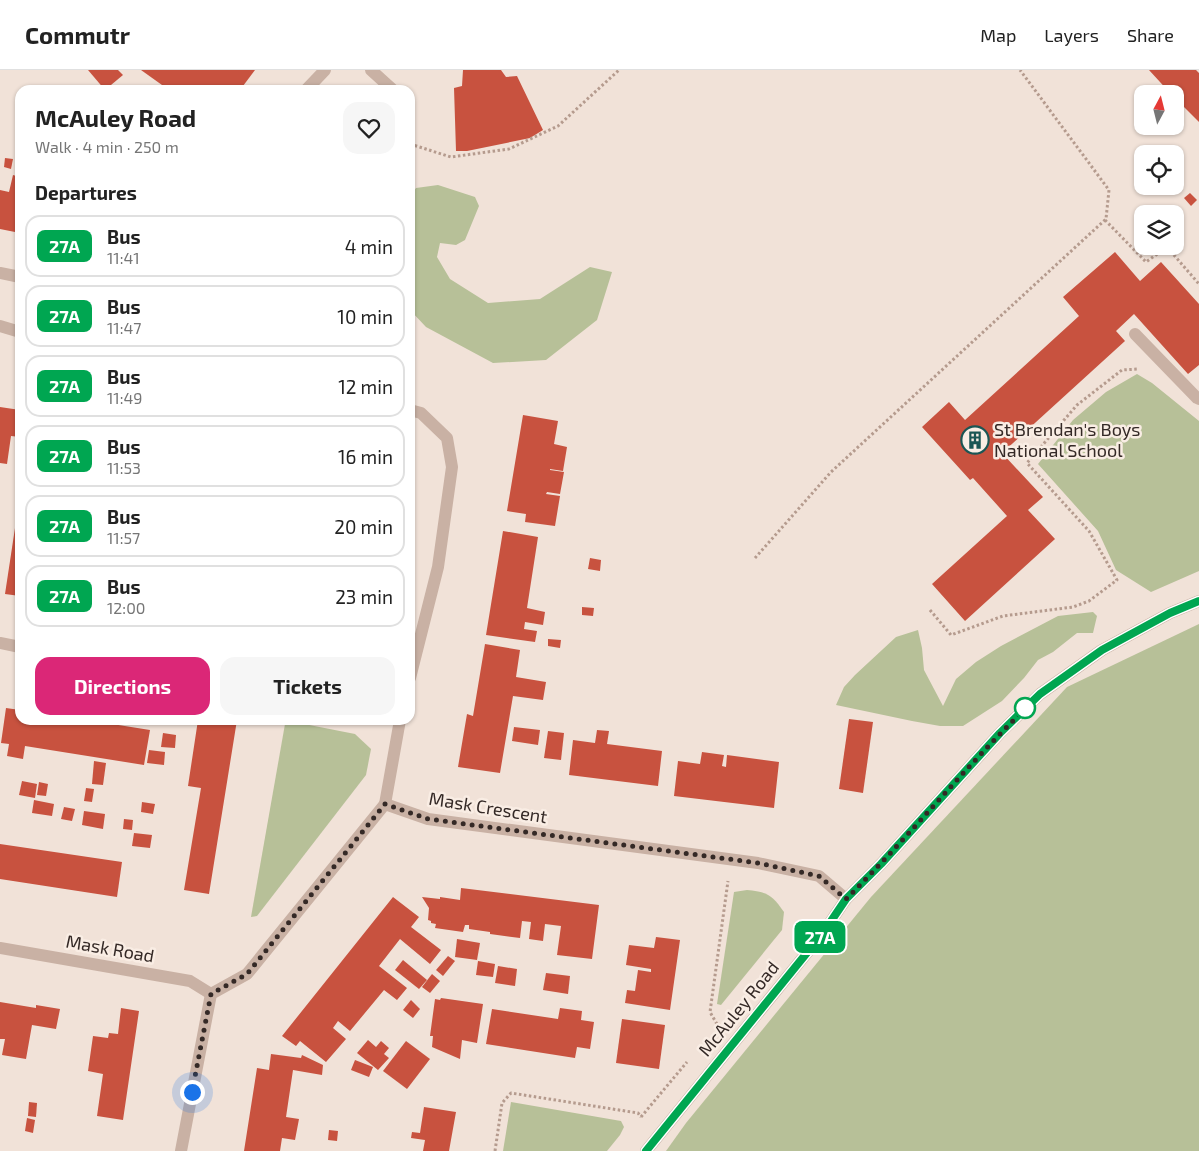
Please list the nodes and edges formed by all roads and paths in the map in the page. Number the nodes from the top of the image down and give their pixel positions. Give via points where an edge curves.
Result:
1 (325, 70) edge
2 (371, 70) edge
3 (619, 70) edge
4 (1020, 70) edge
5 (311, 85) edge
6 (388, 85) edge
7 (415, 145) edge
8 (1105, 220) junction
9 (0, 273) edge
10 (15, 276) edge
11 (1199, 284) edge
12 (0, 326) edge
13 (15, 330) edge
14 (1135, 334) dead end
15 (1143, 368) dead end
16 (1199, 399) edge
17 (415, 412) edge
18 (755, 558) dead end
19 (1199, 601) edge
20 (930, 610) dead end
21 (0, 644) edge
22 (15, 646) edge
23 (415, 658) edge
24 (399, 725) edge
25 (385, 804) junction
26 (731, 859) junction
27 (846, 899) junction
28 (0, 948) edge
29 (211, 994) junction
30 (711, 1034) dead end
31 (692, 1056) dead end
32 (641, 1117) junction
33 (659, 1135) junction
34 (181, 1151) edge
35 (495, 1151) edge
36 (646, 1151) edge

1 - 5 street
2 - 6 street
3 - 7 path via 558,126 509,149 451,156
4 - 8 path via 1108,190
8 - 11 path via 1146,262 1167,247
8 - 18 path via 831,472
9 - 10 street
12 - 13 street
14 - 16 street
15 - 20 path via 1122,370 1077,405 1027,463 1090,531 1117,580 1089,601 1073,607 1003,616 951,635
17 - 23 street via 447,438 452,467 438,567
19 - 27 street, McAuley Road via 1102,650 1040,694
21 - 22 street
24 - 25 street
25 - 26 street, Mask Crescent via 428,819
25 - 29 street via 247,974
26 - 27 street, Mask Crescent via 819,876
26 - 30 path via 710,1012 718,1026
27 - 33 street, McAuley Road via 823,933
28 - 29 street, Mask Road via 190,981
29 - 34 street
31 - 32 path
32 - 33 path
32 - 35 path via 638,1113 511,1093 502,1102
33 - 36 street, McAuley Road

